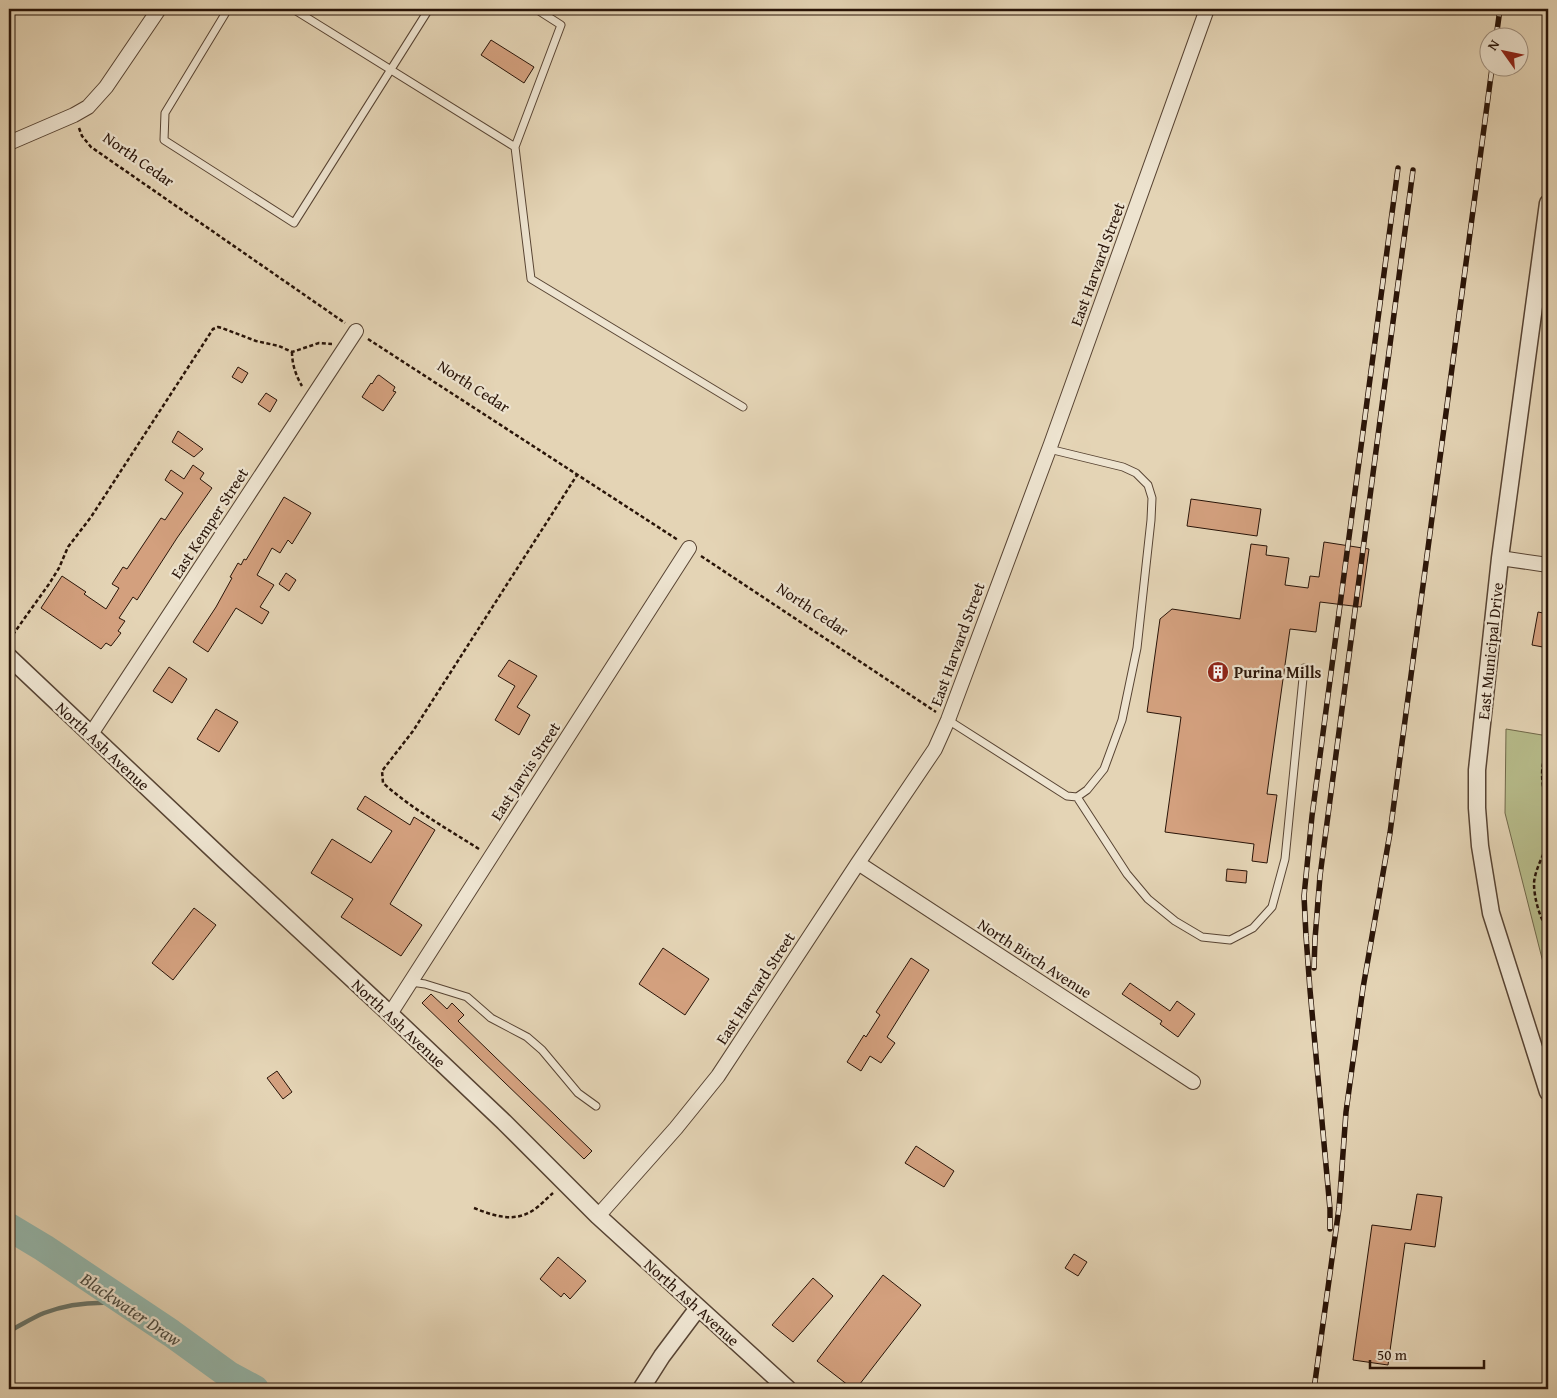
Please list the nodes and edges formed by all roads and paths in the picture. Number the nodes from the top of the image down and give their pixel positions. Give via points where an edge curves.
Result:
1 (159, 9) edge
2 (228, 9) edge
3 (293, 9) edge
4 (429, 9) edge
5 (536, 9) edge
6 (1207, 9) edge
7 (390, 69) junction
8 (74, 115) junction
9 (9, 143) edge
10 (515, 147) junction
11 (1548, 203) edge
12 (356, 331) junction
13 (344, 350) junction
14 (292, 352) junction
15 (310, 401) junction
16 (743, 407) dead end
17 (1049, 449) junction
18 (578, 475) junction
19 (690, 548) junction
20 (1500, 558) junction
21 (1548, 565) edge
22 (9, 640) edge
23 (9, 657) edge
24 (1304, 668) dead end
25 (948, 720) junction
26 (90, 734) junction
27 (1548, 752) edge
28 (1077, 798) junction
29 (1548, 812) edge
30 (1548, 842) edge
31 (491, 856) junction
32 (858, 863) junction
33 (1548, 931) edge
34 (411, 982) junction
35 (390, 1014) junction
36 (1193, 1082) dead end
37 (1548, 1092) edge
38 (596, 1106) dead end
39 (565, 1183) junction
40 (474, 1208) dead end
41 (598, 1216) junction
42 (698, 1308) junction
43 (641, 1389) edge
44 (788, 1389) edge

1 - 8 street via 106,87 88,107
2 - 7 lane via 165,113 164,140 294,223
3 - 7 lane
4 - 7 lane
5 - 10 lane via 561,25
6 - 17 street, East Harvard Street
7 - 10 lane
8 - 9 street
8 - 12 path, North Cedar via 82,136 91,147
10 - 16 lane via 531,279
11 - 20 street, East Municipal Drive
12 - 13 street, East Kemper Street
12 - 18 path, North Cedar
13 - 14 path via 329,343 319,343
13 - 15 street, East Kemper Street
14 - 15 path via 295,372
14 - 22 path via 222,328 213,329 91,517 68,547 49,584
15 - 26 street, East Kemper Street
17 - 25 street, East Harvard Street
17 - 28 lane via 1136,473 1148,485 1152,498 1137,648 1122,720 1104,769
18 - 19 path, North Cedar
18 - 31 path via 413,731 382,771 383,782 392,791
19 - 25 path, North Cedar
19 - 31 street, East Jarvis Street
20 - 21 street
20 - 37 street, East Municipal Drive via 1478,760 1480,846 1492,912
23 - 26 street, North Ash Avenue
24 - 28 lane via 1285,859 1272,907 1253,928 1230,940 1202,937 1175,921 1148,899 1127,874
25 - 28 lane via 1066,796
25 - 32 street, East Harvard Street via 935,749
26 - 35 street, North Ash Avenue
27 - 29 path via 1542,770
30 - 33 path via 1534,882 1539,911
31 - 34 street, East Jarvis Street
32 - 36 street, North Birch Avenue
32 - 41 street, East Harvard Street via 718,1076
34 - 35 street, East Jarvis Street
34 - 38 lane via 467,997 491,1018 527,1037 578,1093
35 - 39 street, North Ash Avenue
39 - 40 path via 531,1212 512,1218
39 - 41 street, North Ash Avenue
41 - 42 street, North Ash Avenue
42 - 43 street
42 - 44 street, North Ash Avenue

